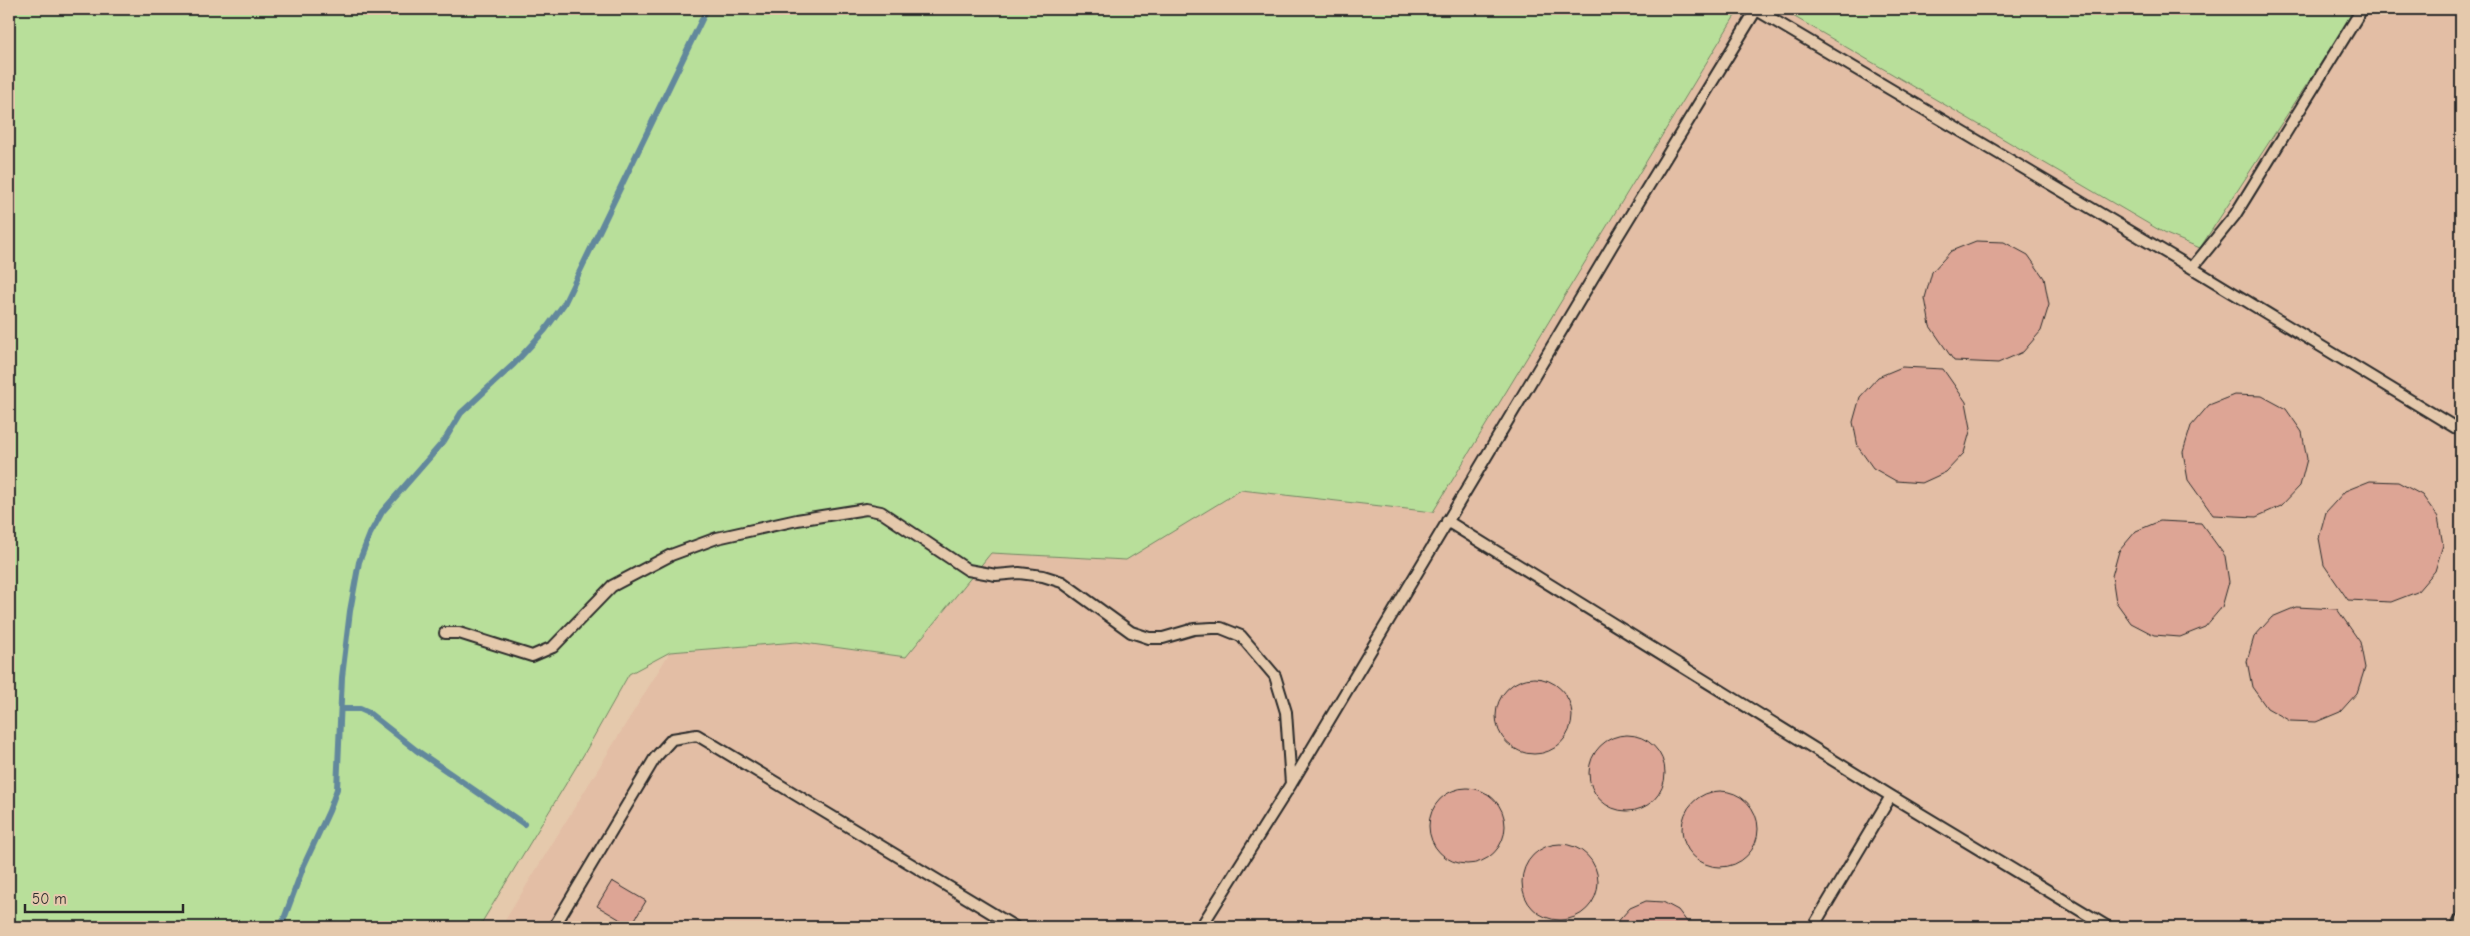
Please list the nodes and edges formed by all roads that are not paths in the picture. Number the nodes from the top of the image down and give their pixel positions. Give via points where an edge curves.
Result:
1 (1755, 9) edge
2 (2362, 9) edge
3 (2192, 268) junction
4 (2461, 431) edge
5 (1447, 520) junction
6 (445, 632) dead end
7 (1291, 784) junction
8 (1891, 796) junction
9 (2461, 919) edge
10 (554, 927) edge
11 (1015, 927) edge
12 (1201, 927) edge
13 (1812, 927) edge
14 (2108, 927) edge
15 (2456, 927) edge

1 - 3 lane
1 - 5 lane
2 - 3 lane via 2235,215
3 - 4 lane
5 - 7 lane
5 - 8 lane
6 - 7 lane via 459,633 532,656 553,647 612,586 671,555 717,538 866,509 881,512 968,570 996,575 1043,576 1062,582 1132,632 1149,638 1212,628 1241,636 1275,676 1286,712
7 - 12 lane
8 - 13 lane
8 - 14 lane
9 - 15 lane
10 - 11 lane via 655,758 672,740 697,734

